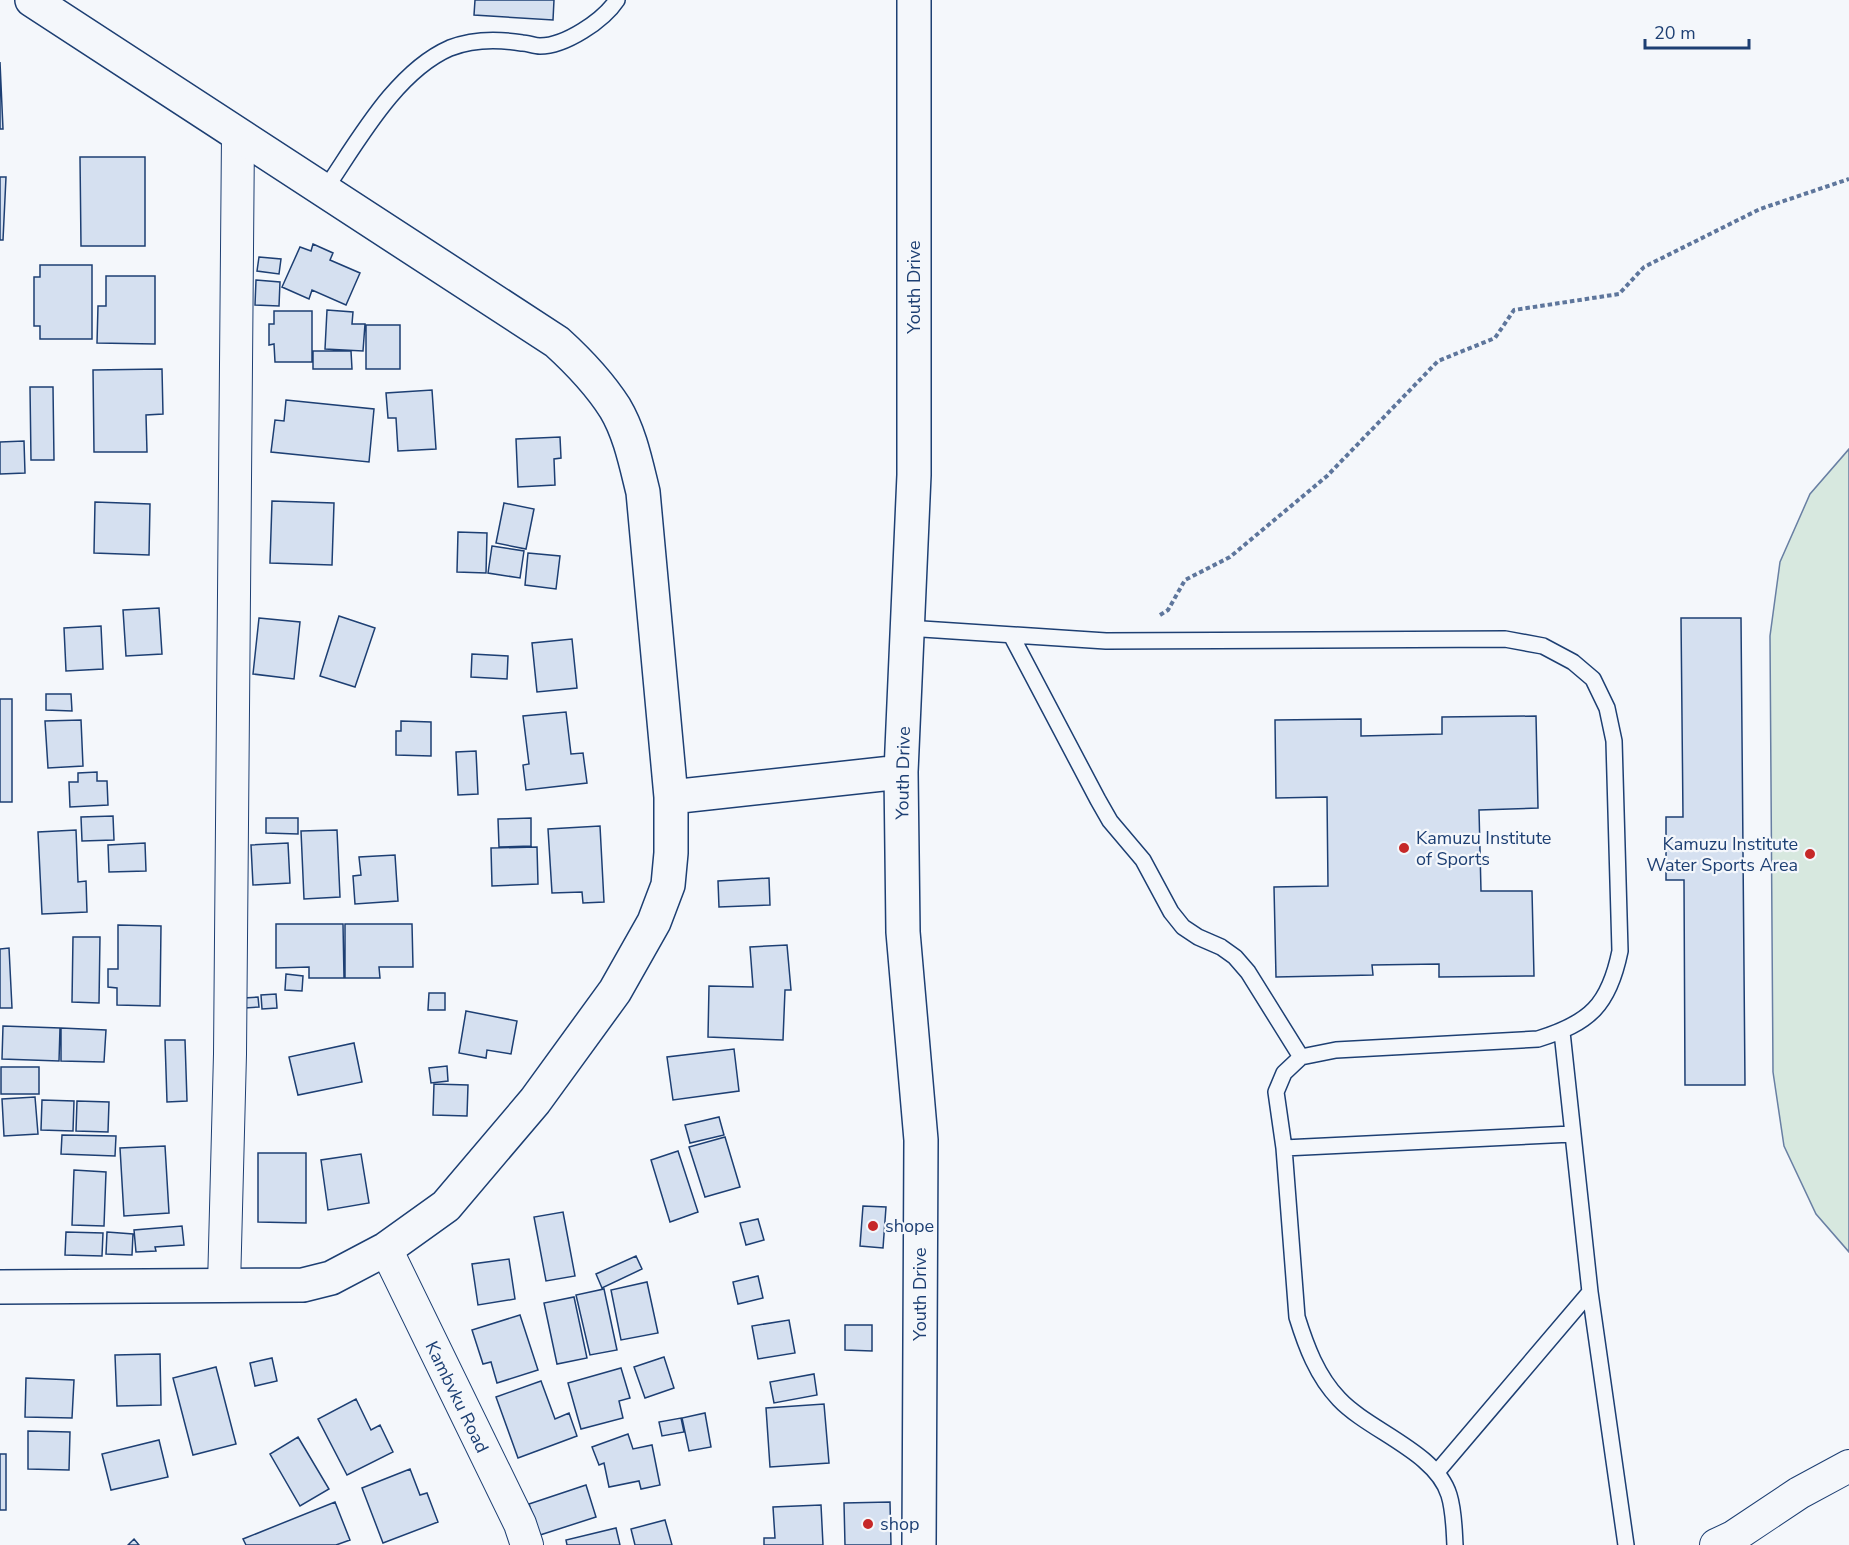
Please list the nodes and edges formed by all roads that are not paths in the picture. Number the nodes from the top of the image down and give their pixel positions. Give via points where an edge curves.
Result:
1 (32, 0) edge
2 (617, 0) edge
3 (914, 0) edge
4 (238, 135) junction
5 (324, 191) junction
6 (907, 628) junction
7 (1011, 635) junction
8 (901, 772) junction
9 (671, 797) junction
10 (1562, 1032) junction
11 (1301, 1057) junction
12 (1572, 1134) junction
13 (1284, 1148) junction
14 (386, 1249) junction
15 (224, 1286) junction
16 (0, 1287) edge
17 (1590, 1292) junction
18 (1849, 1466) edge
19 (1437, 1472) junction
20 (526, 1545) edge
21 (919, 1545) edge
22 (1455, 1545) edge
23 (1626, 1545) edge
24 (1716, 1545) edge

1 - 4 street
2 - 5 lane via 598,20 560,42 540,46 485,39 450,48 415,70 388,97
3 - 6 street, Youth Drive via 914,475
4 - 5 street
4 - 15 street via 230,1054
5 - 9 street via 557,342 590,373 616,410 633,450 643,492
6 - 7 lane
6 - 8 street, Youth Drive
7 - 10 lane via 1106,641 1504,639 1544,646 1574,662 1593,679 1607,708 1614,741 1620,951 1614,978 1602,1000 1582,1021
7 - 11 lane via 1098,801 1143,861 1171,912 1183,927 1221,947 1242,964
8 - 9 street
8 - 21 street, Youth Drive via 903,933 921,1140
9 - 14 street via 668,885 654,922 615,991 535,1101 446,1206
10 - 11 lane via 1538,1039 1336,1050
10 - 12 lane
11 - 13 lane via 1284,1073 1276,1092
12 - 13 lane
12 - 17 lane
13 - 19 lane via 1297,1317 1305,1344 1338,1398
14 - 15 street via 331,1278 303,1285
14 - 20 street, Kambvku Road via 520,1524
15 - 16 street
17 - 19 lane
17 - 23 lane
18 - 24 street
19 - 22 lane via 1449,1493

